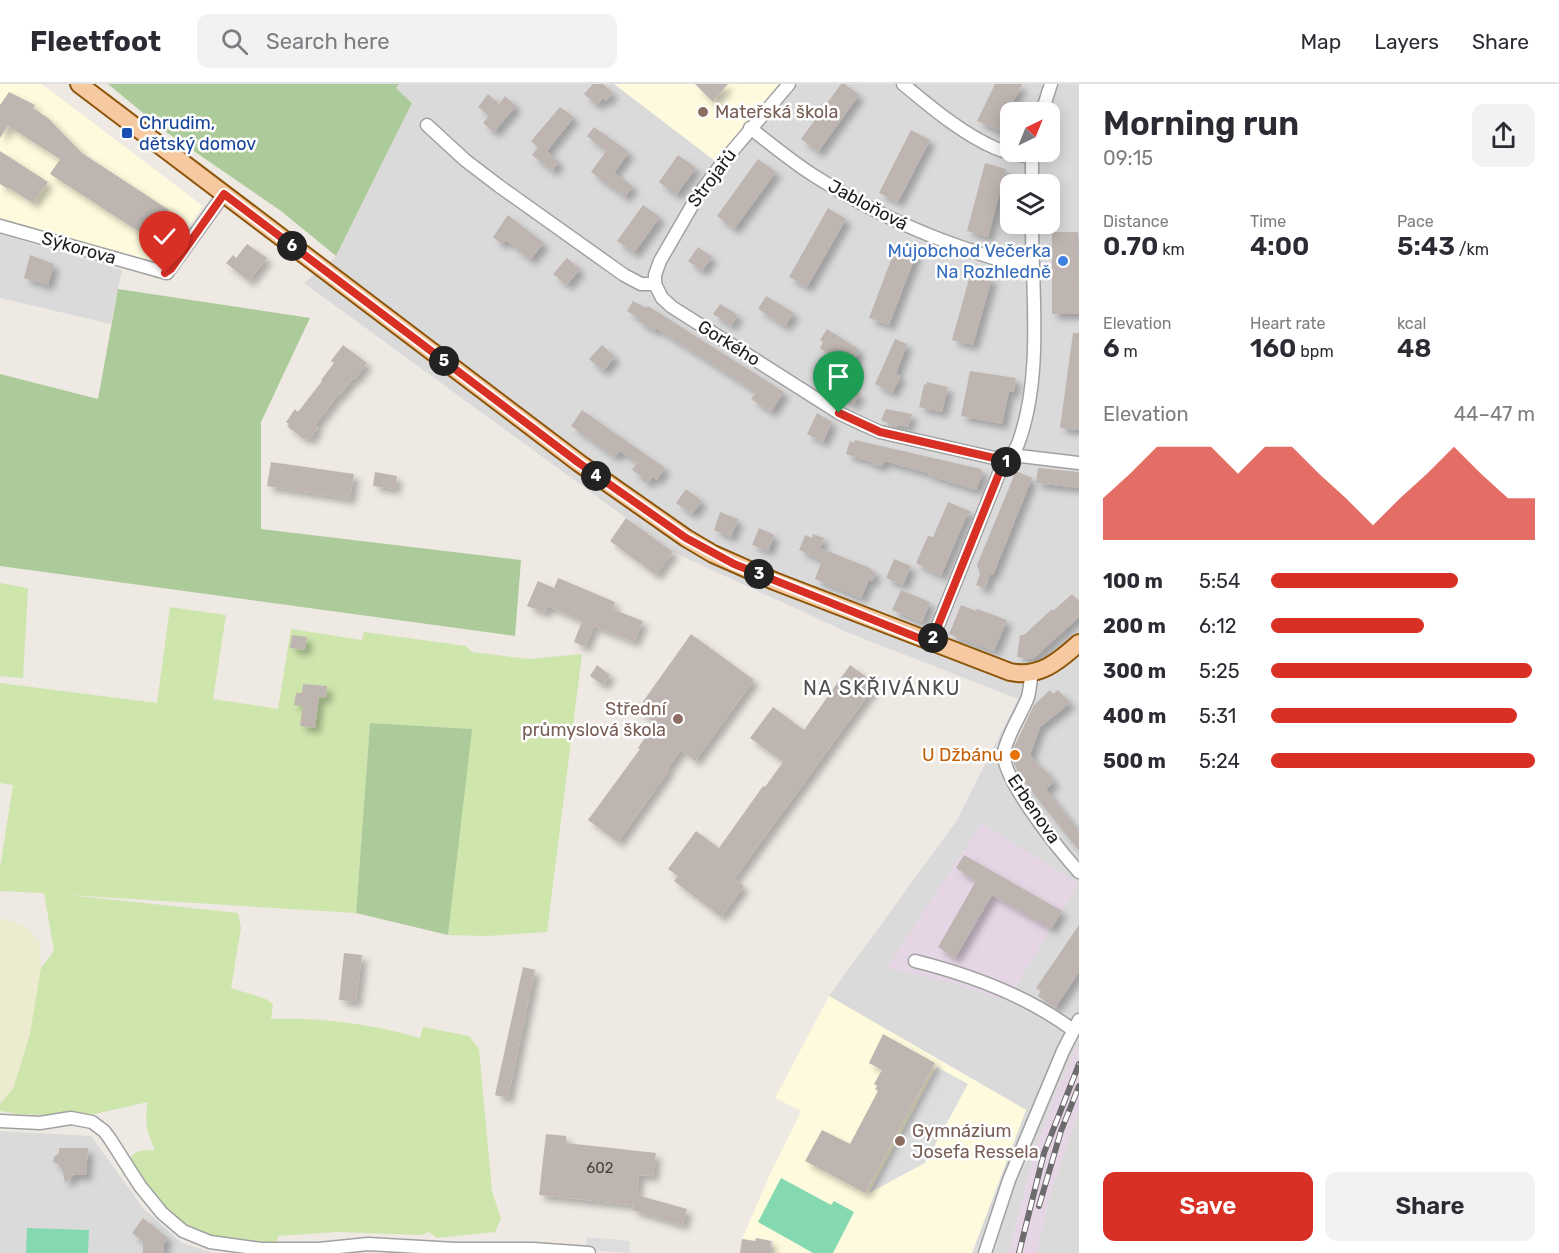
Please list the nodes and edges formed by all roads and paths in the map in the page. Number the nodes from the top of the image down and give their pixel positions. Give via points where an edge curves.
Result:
1 (79, 84) edge
2 (789, 84) edge
3 (903, 84) edge
4 (1050, 84) edge
5 (1045, 102) edge
6 (427, 125) dead end
7 (750, 128) junction
8 (1000, 149) edge
9 (224, 194) junction
10 (0, 226) edge
11 (1032, 234) edge
12 (1032, 263) junction
13 (655, 284) junction
14 (1012, 455) junction
15 (1079, 464) edge
16 (931, 643) junction
17 (1079, 643) edge
18 (1032, 674) junction
19 (1079, 872) edge
20 (915, 961) dead end
21 (1076, 1025) edge
22 (0, 1121) edge
23 (589, 1253) edge
24 (985, 1253) edge

1 - 9 main road
2 - 7 street, Strojařů
3 - 8 street via 949,120
4 - 5 street
6 - 13 street via 499,186 624,275 641,284
7 - 12 street, Jabloňová via 811,174 890,218 1005,262
7 - 13 street, Strojařů via 683,218 660,261
9 - 10 street, Sýkorova via 167,273
9 - 16 main road via 579,463 686,538 744,568
11 - 12 street
12 - 14 street via 1031,387
13 - 14 street, Gorkého via 672,307 864,425 994,458
14 - 15 street, Gorkého
14 - 16 street via 1000,471
16 - 18 main road via 1010,672
17 - 18 main road via 1051,666
18 - 19 street, Erbenova via 1004,759 1027,804
20 - 21 street via 991,984
21 - 24 street via 1010,1179
22 - 23 street via 40,1123 79,1118 98,1125 162,1213 183,1231 210,1242 280,1249 368,1244

